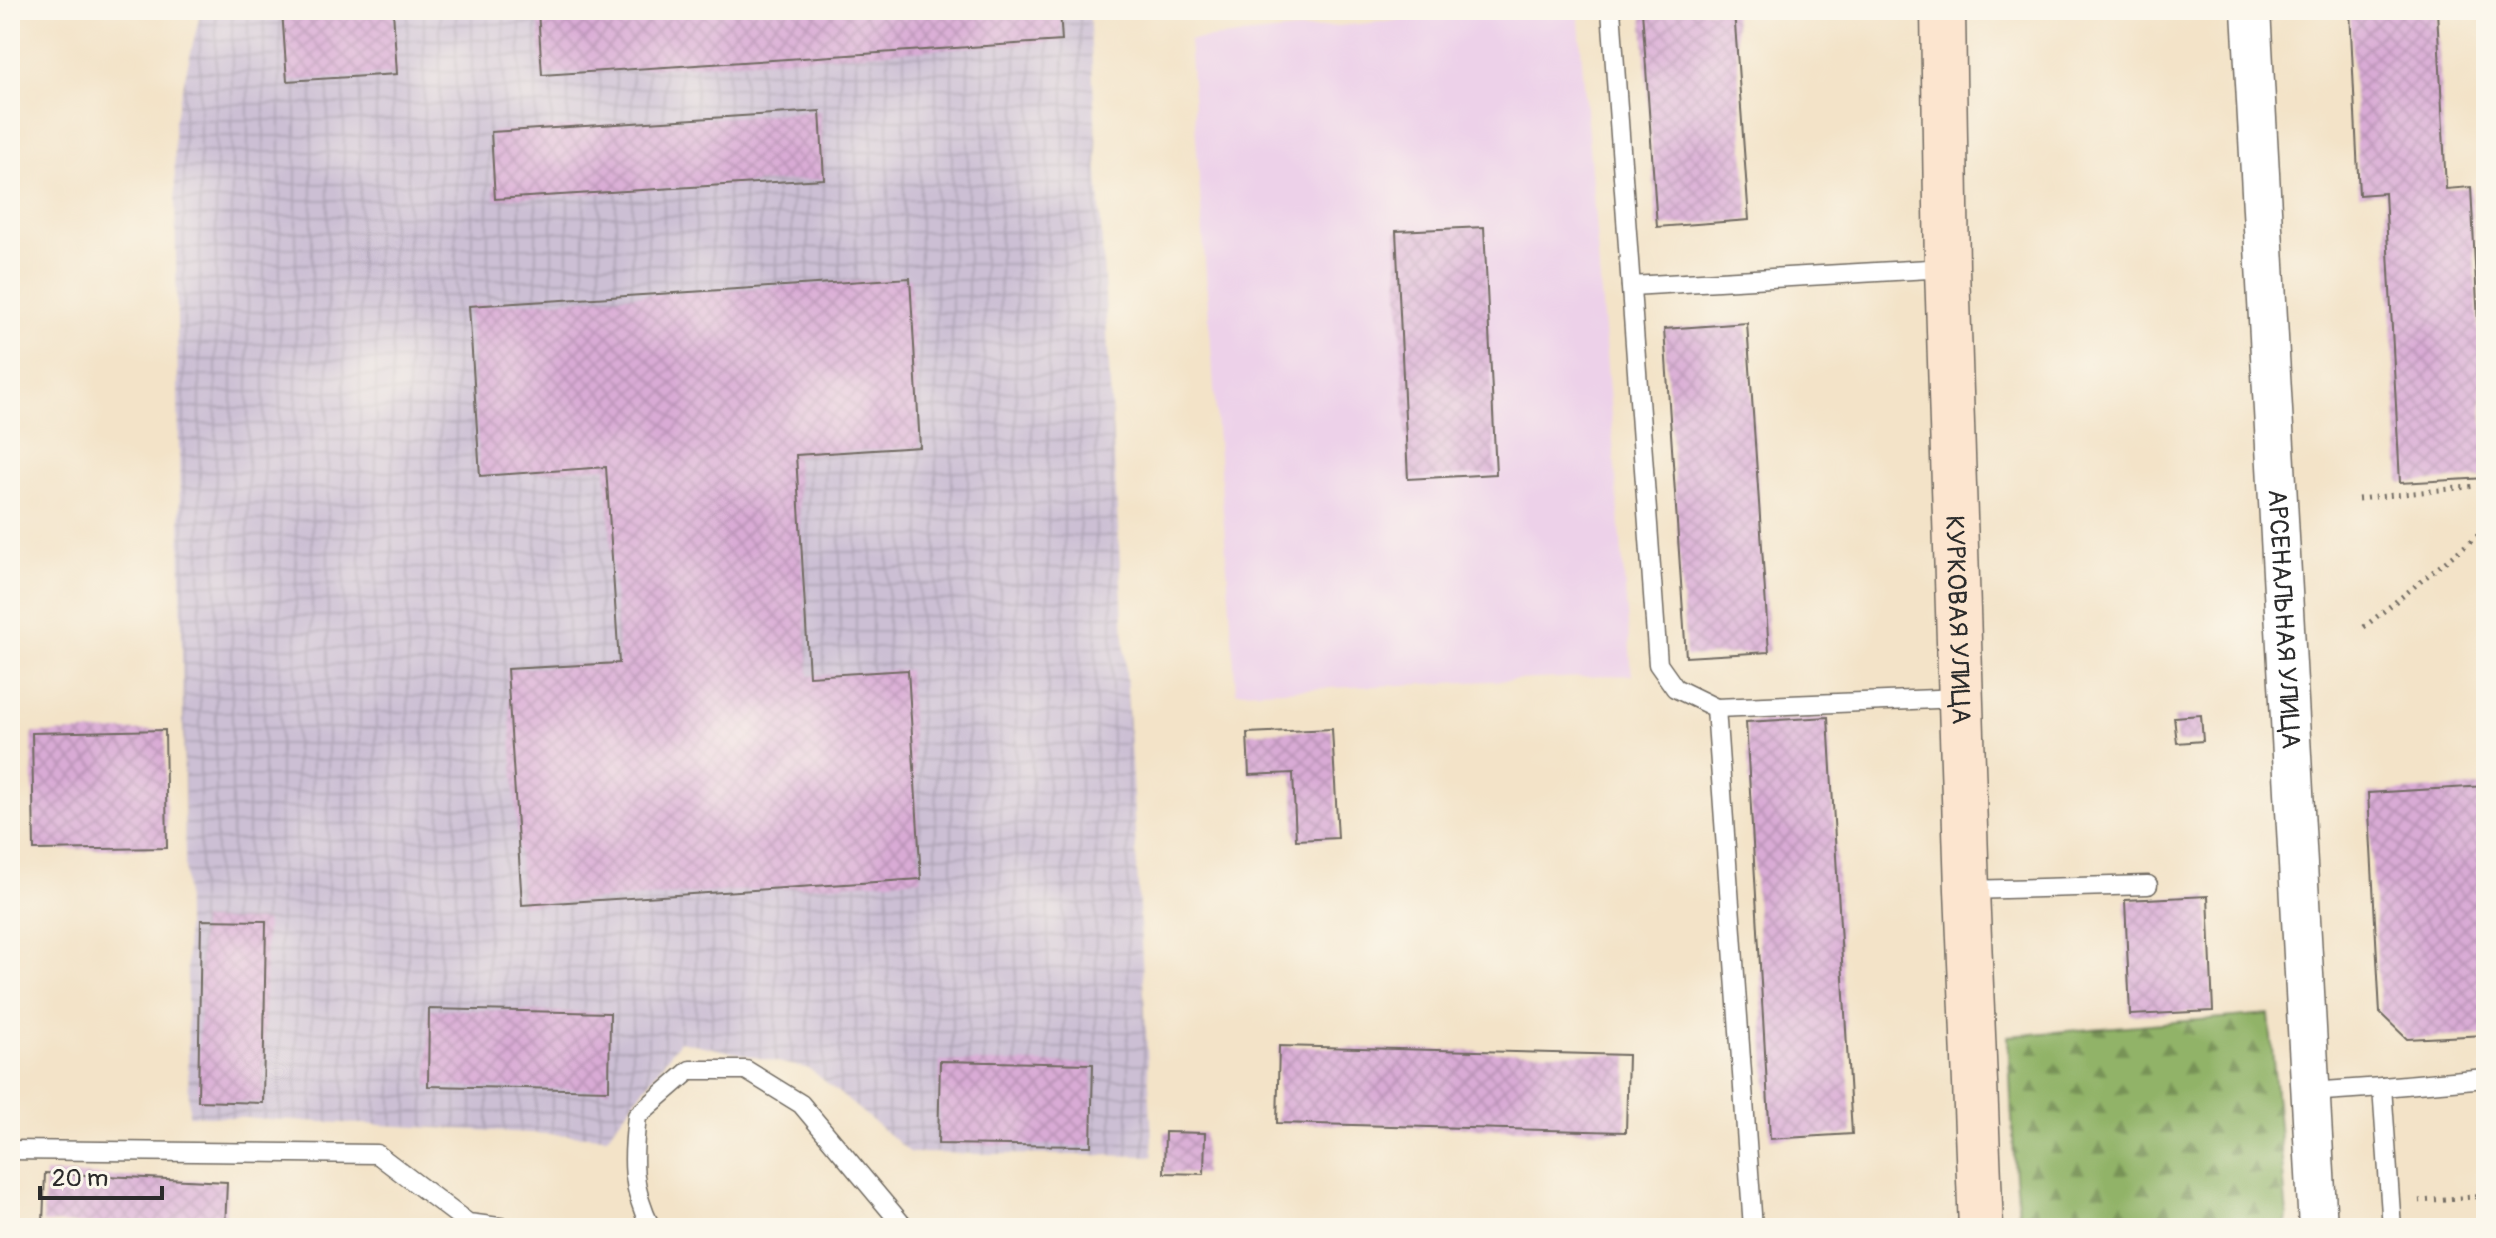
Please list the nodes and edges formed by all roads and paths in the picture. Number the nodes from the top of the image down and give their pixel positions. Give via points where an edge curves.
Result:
1 (1611, 10) edge
2 (1943, 10) edge
3 (2251, 10) edge
4 (1947, 268) junction
5 (1631, 286) junction
6 (2486, 485) edge
7 (2358, 499) dead end
8 (2486, 529) edge
9 (2364, 627) dead end
10 (1961, 698) junction
11 (1716, 708) junction
12 (2148, 885) dead end
13 (1967, 890) junction
14 (2486, 1078) edge
15 (2382, 1087) junction
16 (2310, 1092) junction
17 (10, 1150) edge
18 (507, 1228) edge
19 (651, 1228) edge
20 (905, 1228) edge
21 (1753, 1228) edge
22 (1981, 1228) edge
23 (2318, 1228) edge
24 (2392, 1228) edge

1 - 5 lane
2 - 4 street, КУРКОВАЯ УЛИЦА
3 - 16 street, АРСЕНАЛЬНАЯ УЛИЦА
4 - 5 lane
4 - 10 street, КУРКОВАЯ УЛИЦА
5 - 11 lane via 1658,664 1675,688
6 - 7 path
8 - 9 path
10 - 11 lane
10 - 13 street, КУРКОВАЯ УЛИЦА
11 - 21 lane
12 - 13 lane
13 - 22 street, КУРКОВАЯ УЛИЦА
14 - 15 lane
15 - 16 lane
15 - 24 lane
16 - 23 street, АРСЕНАЛЬНАЯ УЛИЦА
17 - 18 lane via 377,1154 468,1223
19 - 20 lane via 638,1203 632,1161 637,1116 690,1070 746,1070 801,1104

